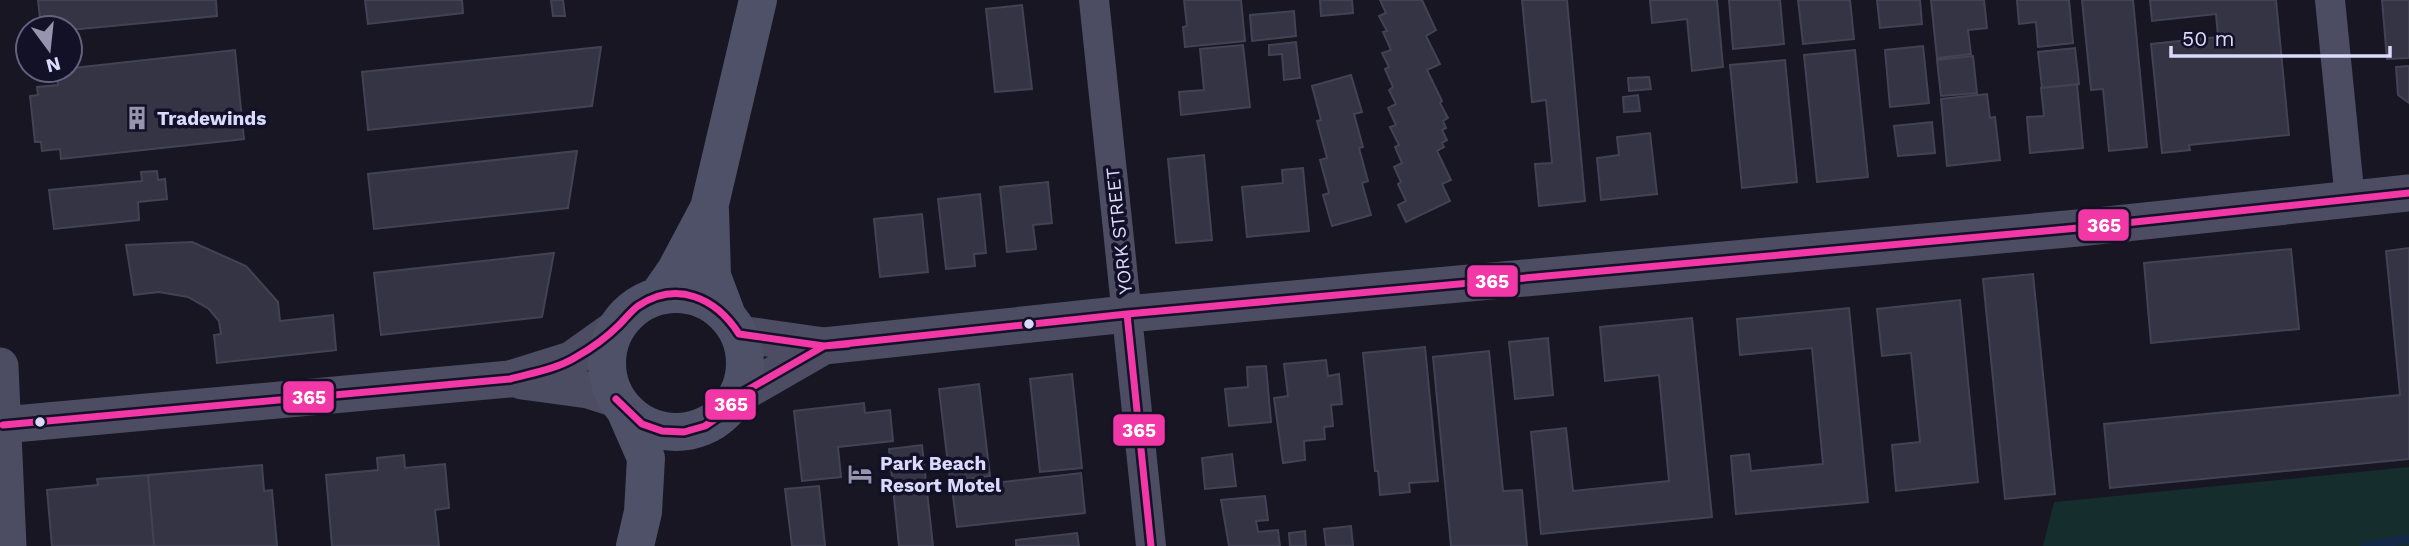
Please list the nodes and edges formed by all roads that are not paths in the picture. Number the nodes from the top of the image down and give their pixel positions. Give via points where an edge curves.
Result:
1 (758, 0) edge
2 (1094, 0) edge
3 (2330, 0) edge
4 (2409, 193) edge
5 (2350, 200) junction
6 (709, 208) junction
7 (658, 296) junction
8 (1127, 314) junction
9 (733, 325) junction
10 (616, 328) junction
11 (824, 346) junction
12 (0, 366) edge
13 (510, 379) junction
14 (737, 396) junction
15 (620, 405) junction
16 (3, 425) junction
17 (705, 426) junction
18 (639, 529) edge
19 (8, 546) edge
20 (1151, 546) edge

1 - 6 main road
2 - 8 street, YORK STREET
3 - 5 street
4 - 5 street
5 - 8 street
6 - 7 main road
6 - 9 main road via 712,276
7 - 9 main road via 695,296 712,304
7 - 10 main road via 634,308
8 - 11 street
8 - 20 street, YORK STREET
9 - 11 street
9 - 14 main road via 745,354
10 - 13 street via 571,360
10 - 15 main road via 606,364
11 - 14 street
12 - 16 street
13 - 15 street via 588,390
13 - 16 street
14 - 17 main road via 724,413
15 - 17 main road via 642,424 662,431 684,432
15 - 18 main road via 646,458
16 - 19 street
17 - 18 main road via 678,454

